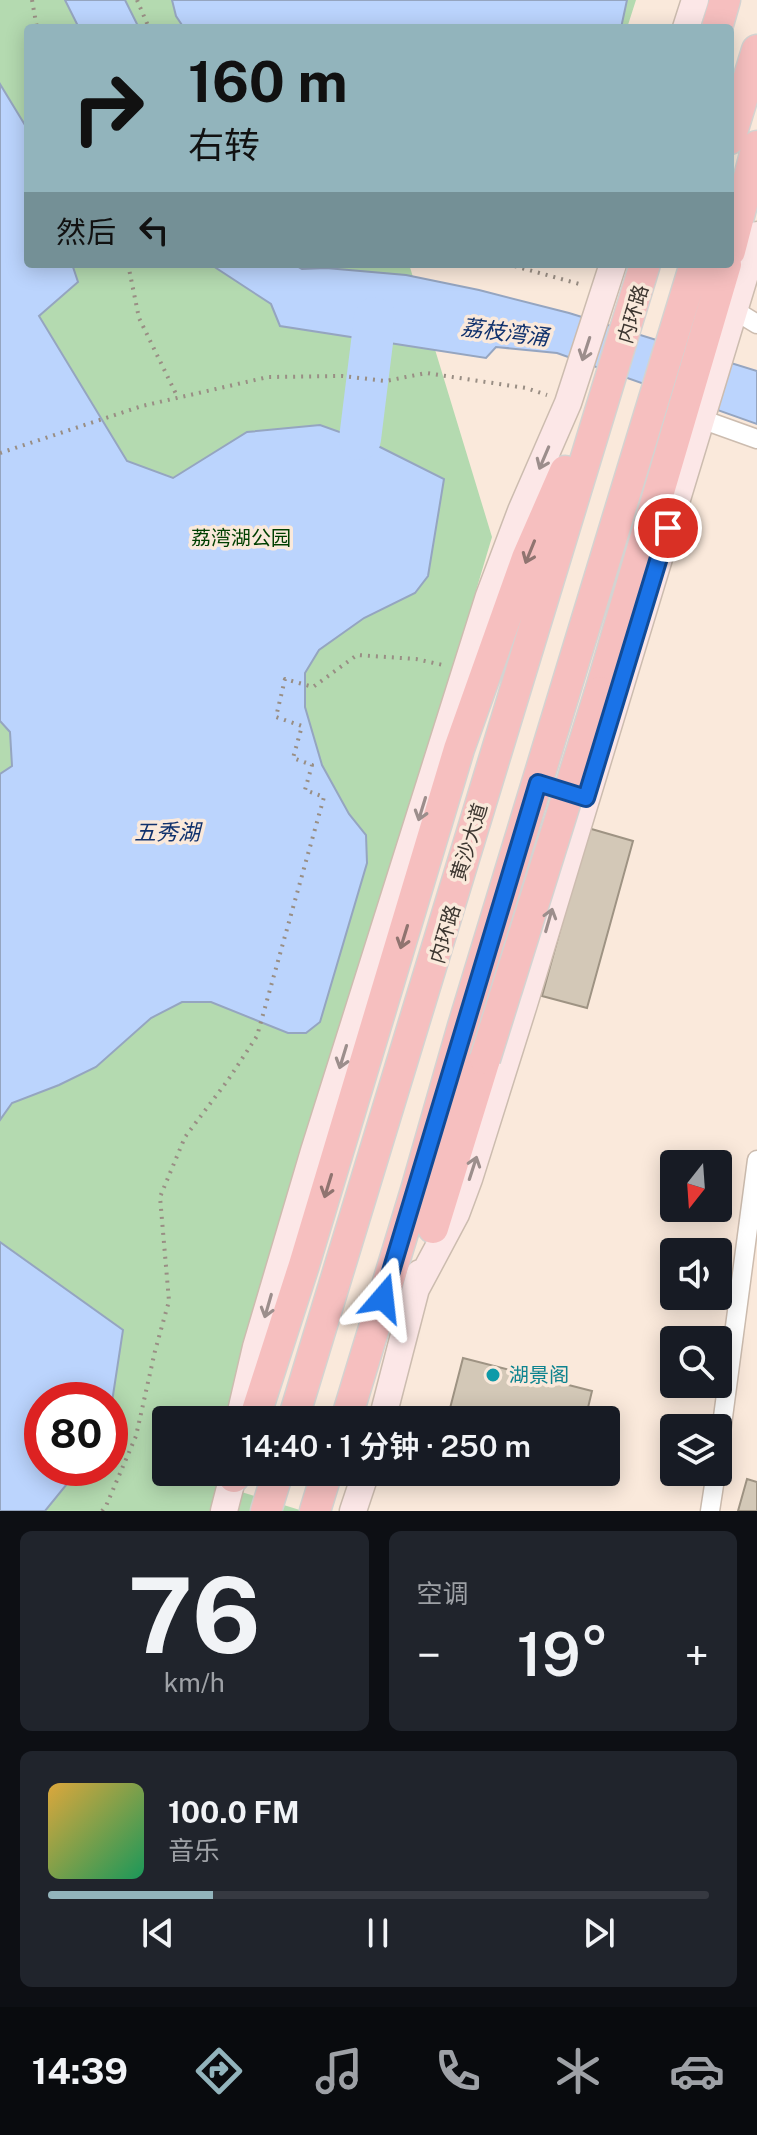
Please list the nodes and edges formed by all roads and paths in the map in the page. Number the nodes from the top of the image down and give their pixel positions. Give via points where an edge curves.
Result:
1 (32, 0) edge
2 (137, 0) edge
3 (695, 0) edge
4 (727, 0) edge
5 (36, 24) edge
6 (147, 24) edge
7 (687, 24) edge
8 (719, 24) edge
9 (757, 50) edge
10 (757, 63) edge
11 (734, 126) edge
12 (734, 139) edge
13 (757, 146) edge
14 (734, 235) edge
15 (757, 235) edge
16 (129, 268) edge
17 (517, 268) edge
18 (612, 268) edge
19 (646, 268) edge
20 (693, 268) edge
21 (693, 268) edge
22 (725, 268) edge
23 (601, 301) junction
24 (741, 318) edge
25 (627, 327) junction
26 (571, 394) junction
27 (178, 398) junction
28 (702, 416) junction
29 (757, 439) edge
30 (0, 453) edge
31 (453, 667) dead end
32 (538, 783) junction
33 (586, 798) junction
34 (757, 1160) edge
35 (416, 1190) junction
36 (433, 1228) junction
37 (416, 1289) junction
38 (242, 1406) edge
39 (259, 1406) edge
40 (299, 1406) edge
41 (299, 1406) edge
42 (348, 1406) edge
43 (348, 1406) edge
44 (386, 1406) edge
45 (723, 1414) edge
46 (231, 1486) edge
47 (275, 1486) edge
48 (324, 1486) edge
49 (361, 1486) edge
50 (714, 1486) edge
51 (102, 1511) edge
52 (224, 1511) edge
53 (268, 1511) edge
54 (317, 1511) edge
55 (353, 1511) edge
56 (710, 1511) edge

1 - 5 path
2 - 6 path
3 - 7 main road
4 - 8 highway
9 - 11 highway
10 - 12 highway
13 - 14 highway
15 - 24 main road
16 - 27 path via 139,318
17 - 23 path
18 - 23 main road
19 - 25 highway, 内环路
20 - 32 highway
21 - 42 highway, 内环路
22 - 36 highway, bridge
23 -> 26 main road
24 - 28 main road
25 -> 39 highway via 504,619 459,749
25 - 40 highway, 黄沙大道
25 - 41 highway, 内环路
26 - 27 path via 426,373 386,381 268,377
26 -> 38 main road via 489,596 310,1165
27 - 30 path
28 - 29 street
28 - 33 main road
31 - 51 path via 357,655 313,687 285,679 276,717 302,726 293,758 312,765 305,790 324,797 257,1036 185,1137 160,1197 169,1301 136,1436
32 - 33 street
32 - 35 highway
37 -> 33 main road via 469,1179
34 - 45 street
35 - 36 main road
35 - 43 highway
36 - 37 main road
37 - 44 main road
46 - 52 main road
47 - 53 highway
48 - 54 highway
49 - 55 main road
50 - 56 street

